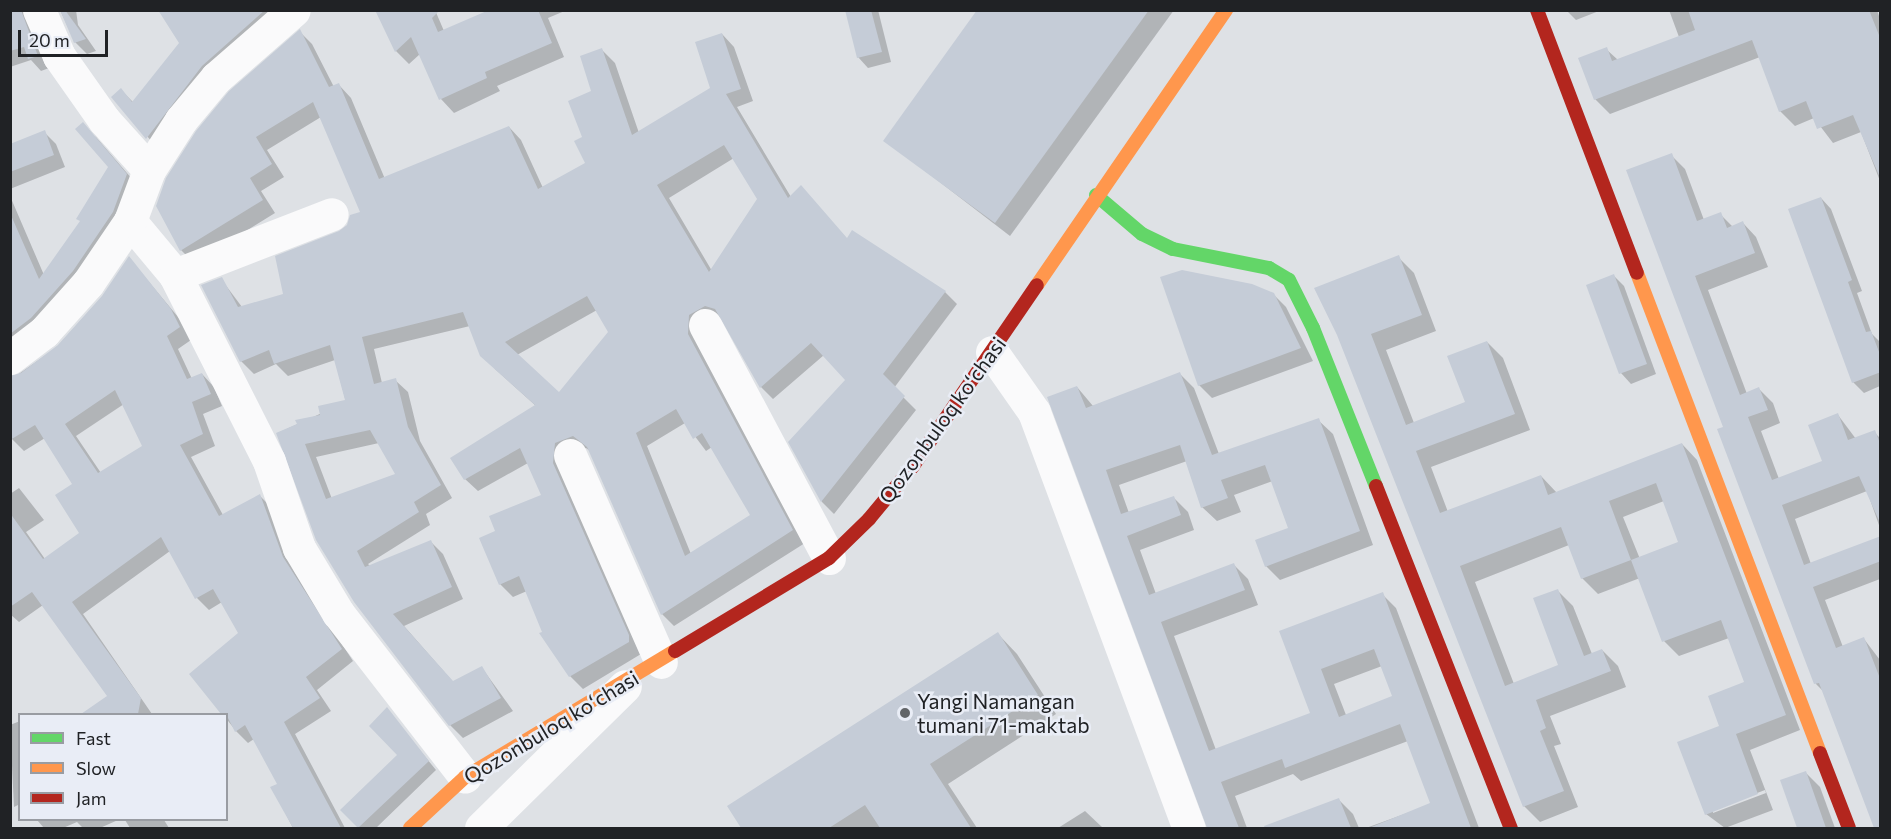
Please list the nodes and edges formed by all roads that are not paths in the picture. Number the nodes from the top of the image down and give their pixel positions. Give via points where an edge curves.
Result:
1 (39, 10) edge
2 (294, 10) edge
3 (1226, 10) edge
4 (1537, 10) edge
5 (149, 170) junction
6 (1096, 195) junction
7 (332, 214) dead end
8 (130, 220) junction
9 (175, 275) junction
10 (705, 325) dead end
11 (992, 352) junction
12 (10, 358) edge
13 (570, 455) dead end
14 (830, 558) junction
15 (661, 662) junction
16 (629, 681) junction
17 (465, 777) junction
18 (410, 828) edge
19 (481, 828) edge
20 (1189, 828) edge
21 (1511, 828) edge
22 (1849, 828) edge

1 - 5 street via 59,56 104,120
2 - 5 street via 216,78 180,120
3 - 6 street, Qozonbuloq koʻchasi
4 - 22 street
5 - 8 street
6 - 11 street, Qozonbuloq koʻchasi
6 - 21 street via 1142,234 1173,249 1269,268 1289,279 1313,327
7 - 9 street
8 - 9 street
8 - 12 street via 88,283 44,332
9 - 17 street via 269,461 299,548 338,613
10 - 14 street
11 - 14 street, Qozonbuloq koʻchasi via 913,466
11 - 20 street via 1034,412
13 - 15 street
14 - 15 street, Qozonbuloq koʻchasi
15 - 16 street, Qozonbuloq koʻchasi
16 - 17 street, Qozonbuloq koʻchasi
16 - 19 street
17 - 18 street, Qozonbuloq koʻchasi

